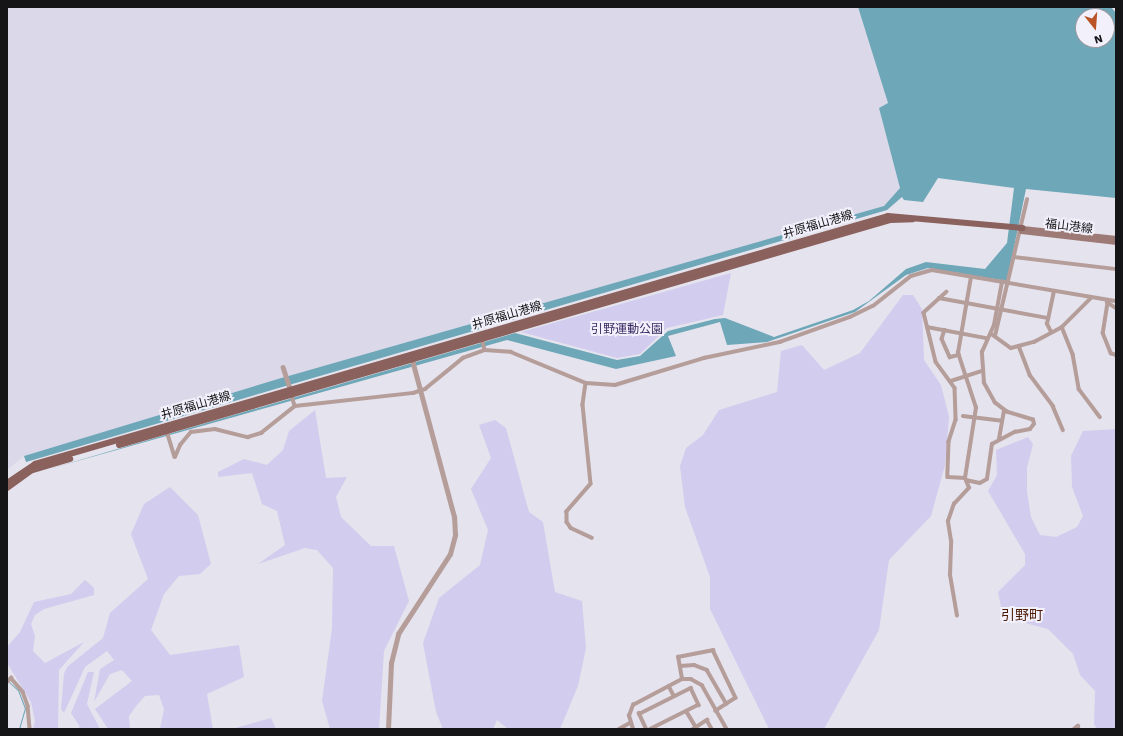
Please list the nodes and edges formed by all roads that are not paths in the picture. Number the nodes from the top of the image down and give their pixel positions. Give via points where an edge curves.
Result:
1 (1027, 200) dead end
2 (1020, 229) junction
3 (1116, 238) edge
4 (1116, 242) edge
5 (1015, 257) junction
6 (1116, 269) edge
7 (972, 277) junction
8 (1002, 282) junction
9 (1008, 283) junction
10 (947, 292) dead end
11 (1054, 292) junction
12 (939, 298) junction
13 (1091, 298) junction
14 (1104, 299) junction
15 (1116, 301) edge
16 (967, 303) junction
17 (1108, 303) junction
18 (1116, 308) edge
19 (997, 309) junction
20 (1002, 310) junction
21 (1048, 318) junction
22 (927, 327) junction
23 (1062, 327) junction
24 (944, 330) junction
25 (1051, 332) junction
26 (962, 333) junction
27 (991, 333) junction
28 (995, 336) junction
29 (482, 338) junction
30 (986, 338) junction
31 (1019, 346) junction
32 (485, 349) junction
33 (959, 355) junction
34 (1116, 355) edge
35 (411, 357) junction
36 (283, 368) dead end
37 (982, 370) junction
38 (966, 375) junction
39 (951, 381) junction
40 (586, 383) junction
41 (421, 391) junction
42 (291, 392) junction
43 (295, 406) junction
44 (1004, 410) junction
45 (963, 416) dead end
46 (976, 416) junction
47 (1100, 417) dead end
48 (1002, 421) junction
49 (166, 430) junction
50 (1063, 430) dead end
51 (999, 439) junction
52 (965, 479) junction
53 (7, 483) edge
54 (7, 488) edge
55 (592, 538) dead end
56 (957, 616) dead end
57 (680, 666) junction
58 (682, 679) junction
59 (9, 680) edge
60 (669, 686) junction
61 (674, 696) junction
62 (727, 704) junction
63 (687, 712) junction
64 (716, 712) junction
65 (630, 723) junction
66 (694, 728) edge
67 (30, 729) edge
68 (388, 729) edge
69 (619, 729) edge
70 (633, 729) edge
71 (646, 729) edge
72 (651, 729) edge
73 (712, 729) edge
74 (727, 729) edge
75 (1074, 729) edge
76 (1079, 729) edge

1 - 2 street
2 - 3 main road, 福山港線
2 - 4 main road, 福山港線
2 - 5 street
2 - 29 main road, 井原福山港線 via 888,216
5 - 6 street
5 - 9 street
7 - 8 street
7 - 16 street
7 - 40 street via 941,270 922,272 866,310 780,342 704,358 615,385
8 - 9 street
8 - 19 street
9 - 11 street
9 - 20 street
10 - 12 street
11 - 13 street
11 - 21 street
12 - 16 street
12 - 22 street via 924,313
13 - 14 street
13 - 23 street
14 - 15 street
14 - 17 street
16 - 19 street
16 - 26 street
17 - 18 street
17 - 34 street via 1103,333 1111,353
19 - 20 street
19 - 27 street
20 - 21 street
20 - 28 street
21 - 25 street
22 - 24 street
22 - 39 street via 936,362
23 - 25 street
23 - 47 street via 1073,354 1080,389
24 - 26 street
24 - 33 street via 942,339 950,357
25 - 31 street via 1034,342
26 - 30 street
26 - 33 street
27 - 28 street
27 - 30 street
28 - 31 street via 1011,348
29 - 32 street
29 - 35 main road, 井原福山港線
30 - 37 street
31 - 50 street via 1030,375 1053,406
32 - 40 street via 511,352
32 - 41 street via 463,358
33 - 38 street
35 - 41 street
35 - 42 main road, 井原福山港線
36 - 42 street
37 - 38 street
37 - 44 street via 995,403
38 - 39 street
38 - 46 street
39 - 52 street via 955,388 956,420 949,442 948,477
40 - 55 street via 583,405 591,484 567,512 567,522 571,528
41 - 43 street
41 - 68 street via 454,516 455,535 450,554 398,634 391,663
42 - 43 street
42 - 49 main road, 井原福山港線
43 - 49 street via 254,436 239,437 206,428 192,432 180,445 175,457
44 - 48 street
44 - 51 street via 1024,415 1034,424 1030,429
45 - 46 street
46 - 48 street
46 - 52 street
48 - 51 street
49 - 53 main road, 井原福山港線 via 28,467
49 - 54 main road, 井原福山港線 via 30,471
51 - 52 street via 992,444 987,479 980,483
52 - 56 street via 969,488 954,504 948,521 951,542 950,575
57 - 58 street
57 - 62 street via 694,665 707,670
57 - 62 street via 678,657 713,650 736,698
58 - 60 street
58 - 64 street via 697,680
59 - 67 street via 23,692 28,706
60 - 61 street
60 - 65 street via 633,706
61 - 63 street via 691,688 699,705
61 - 71 street via 639,714
62 - 64 street
63 - 66 street
63 - 72 street
64 - 74 street
65 - 69 street
65 - 70 street
66 - 73 street via 707,720
75 - 76 street via 1078,726

